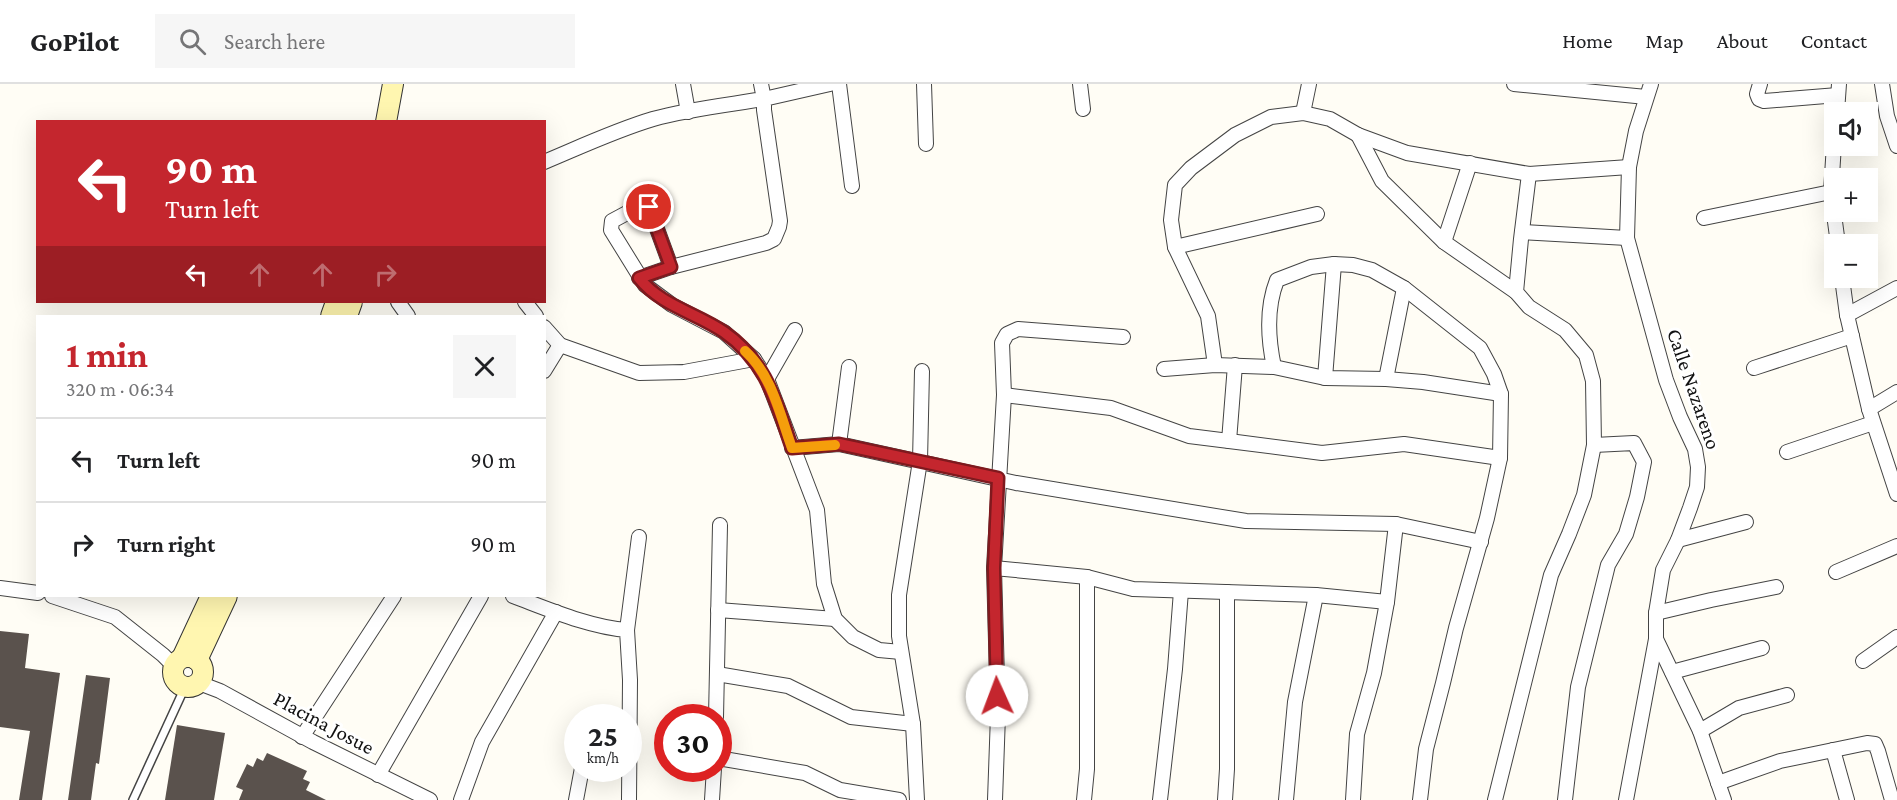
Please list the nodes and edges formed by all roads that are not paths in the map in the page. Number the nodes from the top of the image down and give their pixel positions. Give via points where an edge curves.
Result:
1 (683, 84) edge
2 (761, 84) edge
3 (830, 84) edge
4 (839, 84) edge
5 (924, 84) edge
6 (1080, 84) edge
7 (1309, 84) edge
8 (1514, 84) edge
9 (1760, 84) edge
10 (1882, 84) edge
11 (1838, 89) edge
12 (1648, 90) edge
13 (398, 91) edge
14 (764, 99) junction
15 (1083, 109) dead end
16 (688, 112) junction
17 (1303, 113) junction
18 (387, 120) edge
19 (398, 120) edge
20 (1358, 135) junction
21 (926, 144) dead end
22 (1897, 146) edge
23 (546, 161) edge
24 (1470, 163) junction
25 (1629, 167) junction
26 (1529, 174) junction
27 (852, 186) dead end
28 (1824, 193) edge
29 (1317, 213) dead end
30 (1704, 218) dead end
31 (1522, 232) junction
32 (1627, 238) junction
33 (1444, 243) junction
34 (1175, 247) junction
35 (1334, 264) junction
36 (671, 267) junction
37 (639, 278) junction
38 (1404, 288) junction
39 (1843, 288) edge
40 (1897, 288) edge
41 (1516, 292) junction
42 (526, 303) edge
43 (535, 315) edge
44 (1847, 315) junction
45 (546, 329) edge
46 (795, 330) dead end
47 (1852, 336) junction
48 (1123, 338) dead end
49 (560, 345) junction
50 (754, 359) junction
51 (1215, 364) junction
52 (1235, 365) junction
53 (849, 367) dead end
54 (1274, 367) junction
55 (546, 368) edge
56 (1754, 368) dead end
57 (1164, 369) dead end
58 (922, 371) dead end
59 (1325, 378) junction
60 (767, 379) junction
61 (1386, 379) junction
62 (1897, 392) edge
63 (1501, 394) junction
64 (1004, 395) junction
65 (1869, 409) junction
66 (1873, 423) junction
67 (1229, 441) junction
68 (839, 444) junction
69 (1594, 445) junction
70 (792, 448) junction
71 (1787, 452) dead end
72 (1500, 458) junction
73 (920, 461) junction
74 (998, 478) junction
75 (1897, 494) edge
76 (1746, 522) dead end
77 (1396, 524) junction
78 (720, 525) dead end
79 (639, 537) dead end
80 (1678, 540) junction
81 (1481, 542) junction
82 (1897, 546) edge
83 (994, 568) junction
84 (1836, 572) dead end
85 (1087, 577) junction
86 (0, 588) edge
87 (1776, 588) dead end
88 (1181, 591) junction
89 (1227, 592) junction
90 (36, 593) edge
91 (1316, 595) junction
92 (55, 597) edge
93 (212, 597) edge
94 (226, 597) edge
95 (393, 597) edge
96 (480, 597) edge
97 (516, 597) edge
98 (1387, 602) junction
99 (718, 610) junction
100 (556, 612) junction
101 (1656, 613) junction
102 (835, 619) junction
103 (627, 630) junction
104 (1897, 637) edge
105 (1656, 639) junction
106 (1762, 648) dead end
107 (901, 652) junction
108 (184, 661) junction
109 (1863, 661) dead end
110 (1672, 672) junction
111 (717, 674) junction
112 (192, 685) junction
113 (1787, 695) dead end
114 (716, 704) edge
115 (913, 724) junction
116 (1700, 730) junction
117 (302, 737) junction
118 (1833, 750) junction
119 (732, 760) edge
120 (378, 775) junction
121 (579, 782) edge
122 (713, 782) edge
123 (1718, 783) junction
124 (133, 800) edge
125 (430, 800) edge
126 (461, 800) edge
127 (576, 800) edge
128 (629, 800) edge
129 (712, 800) edge
130 (899, 800) edge
131 (917, 800) edge
132 (995, 800) edge
133 (1084, 800) edge
134 (1160, 800) edge
135 (1225, 800) edge
136 (1286, 800) edge
137 (1353, 800) edge
138 (1420, 800) edge
139 (1495, 800) edge
140 (1565, 800) edge
141 (1626, 800) edge
142 (1724, 800) edge
143 (1847, 800) edge
144 (1892, 800) edge

1 - 16 street
2 - 14 street
3 - 14 street
4 - 27 street
5 - 21 street
6 - 15 street
7 - 17 street
8 - 12 street
9 - 11 street via 1757,94 1764,101
10 - 22 street
12 - 25 street, Calle Nazareno
13 - 18 street
13 - 19 street
14 - 16 street
14 - 36 street via 780,221 777,234 766,243
16 - 23 street via 653,119
17 - 20 street via 1330,119
17 - 34 street via 1271,117 1235,135 1191,168 1175,185 1171,220
20 - 24 street via 1407,153
20 - 33 street via 1382,181
24 - 26 street
24 - 33 street
25 - 26 street
25 - 32 street, Calle Nazareno
26 - 31 street
28 - 30 street
29 - 34 street
31 - 32 street
31 - 41 street
32 - 80 street, Calle Nazareno via 1666,380 1695,449 1697,487
33 - 41 street
34 - 51 street via 1208,316
35 - 38 street via 1372,270
35 - 54 street via 1311,267 1277,280 1269,313
35 - 59 street
36 - 37 street
36 - 37 street via 649,207 640,206 610,225
37 - 50 street via 672,305 724,332
38 - 61 street
38 - 63 street via 1480,348
39 - 44 street
40 - 44 street
41 - 69 street via 1529,307 1565,330 1586,355 1593,381
42 - 43 street
44 - 47 street
45 - 49 street
46 - 60 street
47 - 56 street
47 - 65 street
48 - 64 street via 1018,329 1007,334 1002,343
49 - 50 street via 639,373 684,372
49 - 55 street
50 - 60 street
51 - 52 street
51 - 57 street
52 - 54 street
52 - 67 street
53 - 68 street
54 - 59 street
58 - 73 street
59 - 61 street
60 - 70 street
61 - 63 street
62 - 65 street
63 - 72 street
64 - 67 street via 1110,408 1189,436
64 - 74 street
65 - 66 street
66 - 71 street
66 - 75 street
67 - 72 street via 1322,453 1404,444
68 - 70 street
68 - 73 street
69 - 139 street via 1584,495 1551,575
69 - 140 street via 1634,443 1644,462 1626,534 1608,565 1578,687
70 - 102 street via 817,510 824,584
72 - 81 street
73 - 74 street
73 - 107 street via 899,595
74 - 77 street via 1246,521
74 - 83 street
76 - 80 street
77 - 81 street
77 - 98 street
78 - 99 street
79 - 103 street
80 - 101 street, Calle Nazareno via 1663,570
81 - 138 street via 1426,749
82 - 84 street
83 - 85 street
83 - 132 street via 998,715
85 - 88 street via 1133,589
85 - 133 street
86 - 90 street
87 - 101 street
88 - 89 street
88 - 134 street
89 - 91 street
89 - 135 street
91 - 98 street
91 - 136 street via 1295,702
92 - 108 street via 115,617 164,655
93 - 108 street
94 - 108 street
95 - 117 street
96 - 120 street
97 - 100 street
98 - 137 street via 1374,673 1357,734
99 - 102 street
99 - 111 street
100 - 103 street
100 - 126 street via 482,742
101 - 105 street, Calle Nazareno
102 - 107 street via 853,637 879,650
103 - 128 street
104 - 109 street
105 - 110 street, Calle Nazareno
105 - 141 street
106 - 110 street
107 - 115 street
108 - 112 street via 200,663 203,673
108 - 112 street via 173,670 174,679 180,686
110 - 116 street, Calle Nazareno
111 - 114 street
111 - 115 street via 788,686 851,717
112 - 117 street, Placina Josue via 220,691
112 - 124 lane
113 - 116 street via 1739,708
115 - 131 street
116 - 123 street, Calle Nazareno
117 - 120 street, Placina Josue
118 - 123 street via 1780,761
118 - 143 street
118 - 144 street via 1875,744
119 - 130 street via 805,773 840,790
120 - 125 street, Placina Josue
121 - 127 street
122 - 129 street
123 - 142 street, Calle Nazareno

